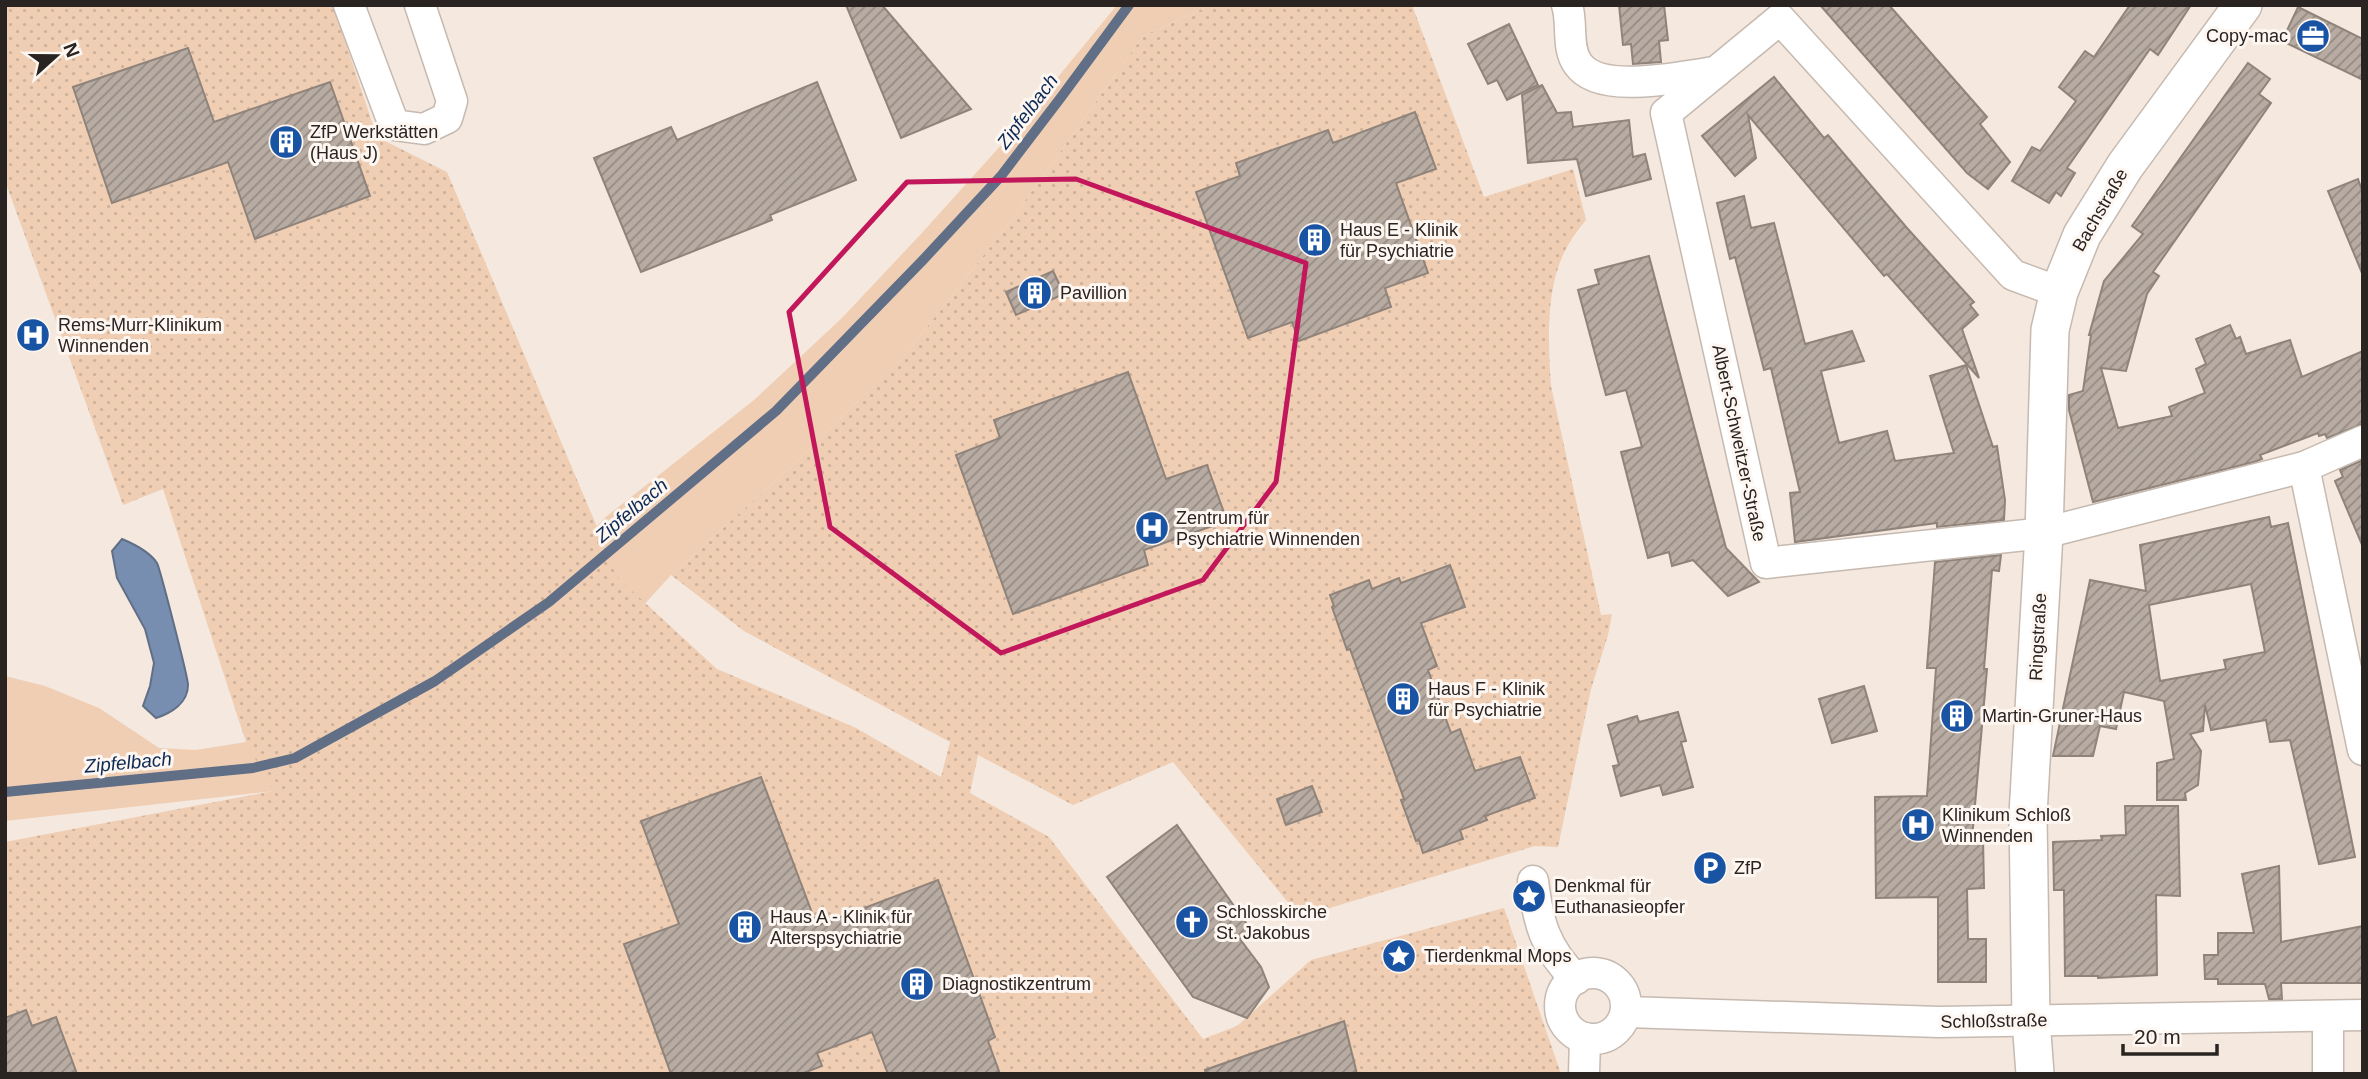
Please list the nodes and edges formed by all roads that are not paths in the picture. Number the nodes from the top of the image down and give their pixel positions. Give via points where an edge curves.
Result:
1 (349, 5) edge
2 (420, 5) edge
3 (1567, 5) edge
4 (2243, 5) edge
5 (1716, 72) junction
6 (2059, 292) junction
7 (2363, 441) edge
8 (2304, 467) junction
9 (2044, 533) junction
10 (2363, 750) edge
11 (1532, 881) dead end
12 (1576, 979) junction
13 (1626, 1013) junction
14 (2363, 1015) edge
15 (2328, 1016) junction
16 (2031, 1020) junction
17 (1585, 1038) junction
18 (1584, 1074) edge
19 (2035, 1074) edge
20 (2328, 1074) edge

1 - 2 street via 394,125 424,130 447,118 452,101
3 - 5 street via 1578,64 1594,78 1614,82
4 - 6 street, Bachstraße via 2125,166 2082,235
5 - 6 street, Albert-Schweitzer-Straße via 1780,19 2013,275
5 - 9 street, Albert-Schweitzer-Straße via 1666,113 1766,564
6 - 9 street, Bachstraße via 2050,330
7 - 8 street
8 - 9 street
8 - 10 street
9 - 16 street, Ringstraße via 2028,815
11 - 12 street via 1544,936 1559,963
12 - 13 street via 1585,974 1607,976 1623,991
12 - 17 street via 1567,986 1560,1006 1567,1026
13 - 16 street, Schloßstraße via 1939,1022
13 - 17 street via 1606,1037
14 - 15 street, Schloßstraße
15 - 16 street, Schloßstraße
15 - 20 street
16 - 19 street, Ringstraße
17 - 18 street

